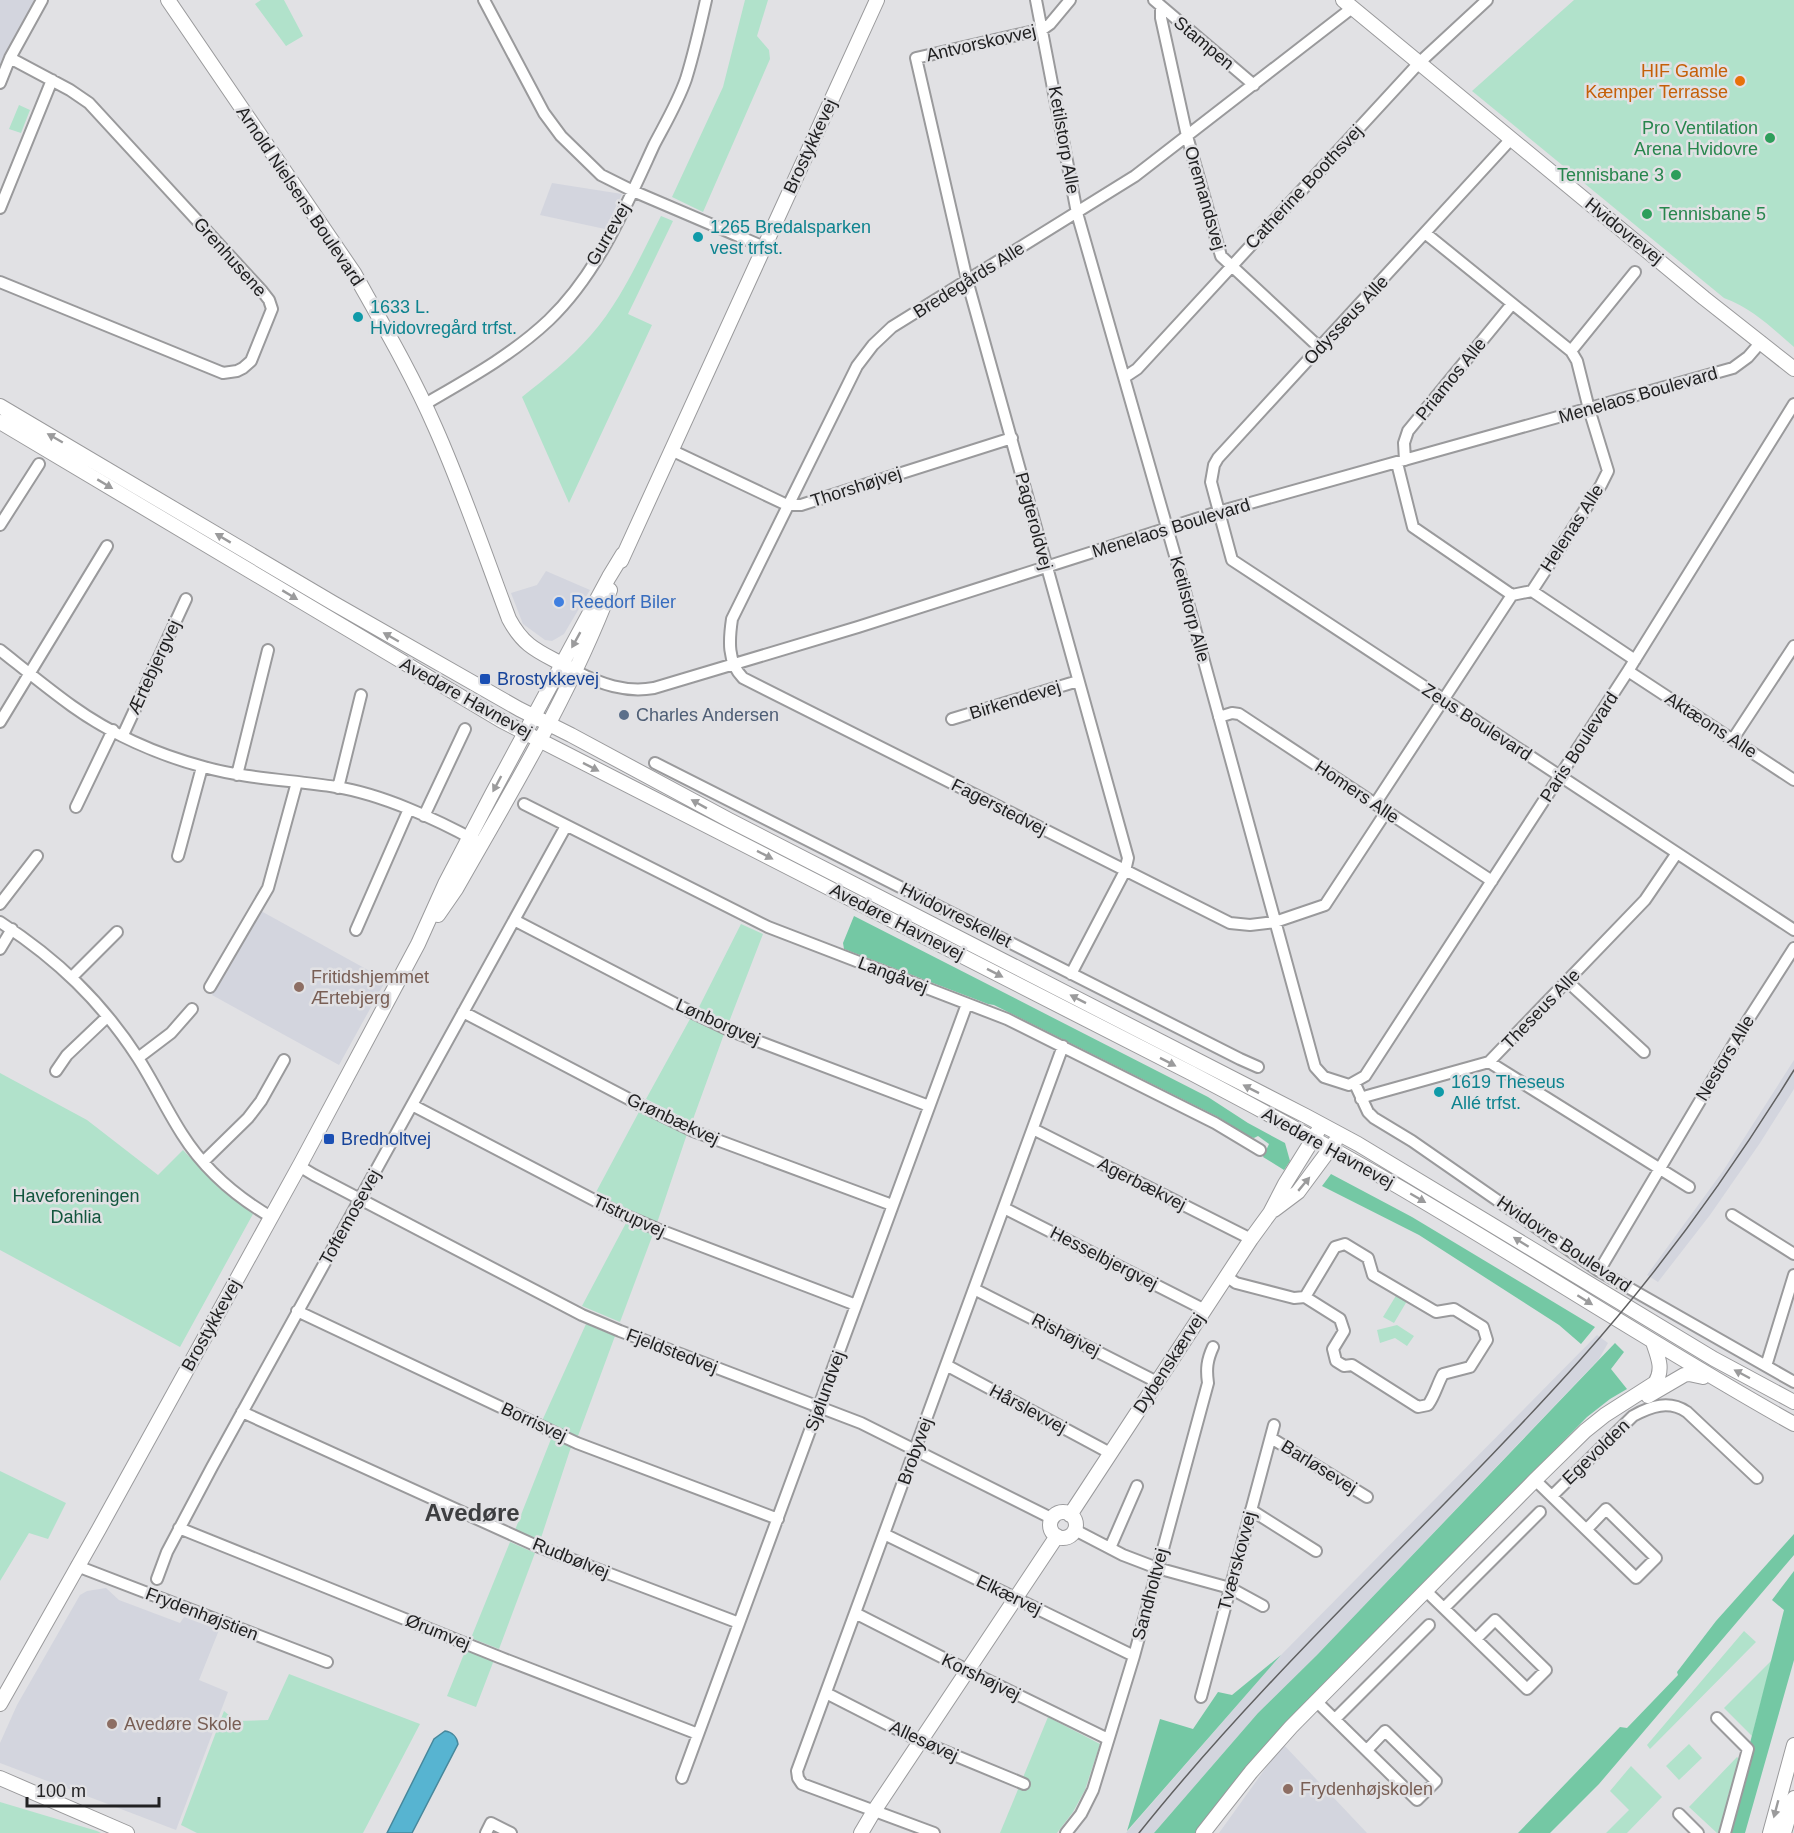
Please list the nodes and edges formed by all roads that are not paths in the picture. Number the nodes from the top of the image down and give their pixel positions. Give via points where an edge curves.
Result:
1 (42, 0) edge
2 (168, 0) edge
3 (484, 0) edge
4 (706, 0) edge
5 (877, 0) edge
6 (1036, 0) edge
7 (1070, 0) edge
8 (1486, 0) edge
9 (1158, 3) edge
10 (1348, 4) edge
11 (1043, 29) junction
12 (10, 58) junction
13 (916, 58) joint
14 (1419, 63) junction
15 (52, 80) junction
16 (0, 84) edge
17 (1254, 85) junction
18 (1186, 136) junction
19 (1511, 139) junction
20 (633, 191) junction
21 (0, 208) edge
22 (1077, 213) junction
23 (1425, 233) junction
24 (764, 247) junction
25 (1232, 266) junction
26 (1635, 272) dead end
27 (967, 280) junction
28 (0, 282) edge
29 (1512, 304) junction
30 (1761, 342) junction
31 (1320, 348) junction
32 (1571, 351) junction
33 (1794, 369) edge
34 (1125, 377) junction
35 (425, 404) junction
36 (1794, 404) edge
37 (0, 406) edge
38 (1589, 409) junction
39 (0, 422) edge
40 (1012, 438) junction
41 (671, 450) junction
42 (1401, 462) junction
43 (39, 464) dead end
44 (787, 505) junction
45 (1218, 512) junction
46 (0, 525) edge
47 (1167, 528) junction
48 (107, 546) dead end
49 (623, 555) junction
50 (1046, 567) junction
51 (1532, 591) junction
52 (1512, 595) junction
53 (186, 599) dead end
54 (1794, 646) edge
55 (0, 650) edge
56 (268, 650) dead end
57 (1635, 660) junction
58 (562, 664) junction
59 (733, 664) junction
60 (575, 671) junction
61 (1628, 671) junction
62 (30, 674) junction
63 (1078, 681) junction
64 (361, 695) dead end
65 (1444, 700) junction
66 (534, 716) junction
67 (1219, 717) junction
68 (952, 719) dead end
69 (0, 722) edge
70 (548, 723) junction
71 (465, 729) dead end
72 (525, 732) junction
73 (118, 733) junction
74 (1733, 739) junction
75 (539, 740) junction
76 (655, 763) dead end
77 (202, 767) junction
78 (237, 775) junction
79 (1560, 776) junction
80 (1794, 780) edge
81 (297, 782) junction
82 (338, 788) junction
83 (524, 804) dead end
84 (1376, 804) junction
85 (76, 807) dead end
86 (409, 809) junction
87 (1386, 812) junction
88 (424, 816) junction
89 (566, 826) junction
90 (476, 840) junction
91 (1677, 853) junction
92 (37, 856) dead end
93 (178, 856) dead end
94 (1125, 871) junction
95 (1492, 881) junction
96 (0, 904) edge
97 (514, 920) junction
98 (0, 921) edge
99 (1275, 922) junction
100 (12, 929) junction
101 (356, 930) dead end
102 (1794, 930) edge
103 (117, 932) dead end
104 (1794, 948) edge
105 (0, 949) edge
106 (1071, 974) junction
107 (72, 977) junction
108 (1568, 982) junction
109 (210, 987) dead end
110 (967, 1004) junction
111 (192, 1009) dead end
112 (463, 1012) junction
113 (107, 1017) junction
114 (1064, 1046) junction
115 (1644, 1052) dead end
116 (138, 1058) junction
117 (284, 1060) dead end
118 (1490, 1062) junction
119 (1258, 1067) dead end
120 (56, 1071) dead end
121 (1354, 1084) junction
122 (1361, 1099) junction
123 (412, 1105) junction
124 (929, 1106) junction
125 (1322, 1125) junction
126 (1033, 1129) junction
127 (1341, 1135) junction
128 (1313, 1139) junction
129 (1331, 1149) junction
130 (1260, 1150) dead end
131 (203, 1162) junction
132 (299, 1166) junction
133 (1659, 1169) junction
134 (1689, 1187) dead end
135 (361, 1199) junction
136 (892, 1205) junction
137 (1004, 1208) junction
138 (1270, 1213) junction
139 (1732, 1215) dead end
140 (271, 1217) junction
141 (1251, 1239) junction
142 (1794, 1254) edge
143 (1599, 1271) junction
144 (1794, 1275) edge
145 (1226, 1276) junction
146 (974, 1289) junction
147 (1305, 1297) junction
148 (855, 1305) junction
149 (1205, 1310) junction
150 (297, 1311) junction
151 (1653, 1342) junction
152 (1213, 1347) dead end
153 (946, 1365) junction
154 (1766, 1366) junction
155 (1715, 1380) junction
156 (1157, 1382) junction
157 (1794, 1382) edge
158 (1794, 1402) edge
159 (1626, 1403) junction
160 (819, 1406) junction
161 (1763, 1407) junction
162 (242, 1413) junction
163 (1794, 1416) edge
164 (1794, 1424) edge
165 (1274, 1425) dead end
166 (1271, 1437) junction
167 (915, 1450) junction
168 (1110, 1453) junction
169 (1757, 1478) dead end
170 (1535, 1480) junction
171 (1137, 1486) dead end
172 (1552, 1496) junction
173 (1368, 1497) dead end
174 (1251, 1510) junction
175 (1540, 1512) dead end
176 (1070, 1515) junction
177 (778, 1519) junction
178 (1053, 1519) junction
179 (179, 1528) junction
180 (1587, 1529) junction
181 (1075, 1530) junction
182 (884, 1534) junction
183 (1057, 1536) junction
184 (1110, 1548) junction
185 (1316, 1551) dead end
186 (77, 1566) junction
187 (1157, 1568) junction
188 (157, 1579) dead end
189 (1230, 1587) junction
190 (1426, 1591) junction
191 (1014, 1598) junction
192 (1263, 1606) dead end
193 (1444, 1608) junction
194 (855, 1613) junction
195 (739, 1623) junction
196 (1429, 1625) dead end
197 (1476, 1639) junction
198 (1134, 1656) junction
199 (327, 1662) dead end
200 (967, 1670) junction
201 (826, 1693) junction
202 (1201, 1697) dead end
203 (1317, 1702) junction
204 (0, 1704) edge
205 (1718, 1718) dead end
206 (1335, 1719) junction
207 (698, 1734) junction
208 (1108, 1738) junction
209 (920, 1741) junction
210 (1794, 1746) edge
211 (1366, 1750) junction
212 (0, 1778) edge
213 (682, 1778) dead end
214 (1024, 1784) dead end
215 (0, 1787) edge
216 (1794, 1798) edge
217 (53, 1801) junction
218 (874, 1811) junction
219 (1679, 1815) dead end
220 (1788, 1827) edge
221 (127, 1833) edge
222 (486, 1833) edge
223 (511, 1833) edge
224 (861, 1833) edge
225 (934, 1833) edge
226 (1066, 1833) edge
227 (1203, 1833) edge
228 (1698, 1833) edge
229 (1725, 1833) edge
230 (1770, 1833) edge

1 - 12 street
2 - 35 street, Arnold Nielsens Boulevard via 354,273
3 - 20 street via 561,136 601,175
4 - 20 street, Gurrevej via 685,82
5 - 24 street, Brostykkevej
6 - 11 street, Ketilstorp Alle
7 - 11 street, Antvorskovvej
8 - 14 street, Catherine Boothsvej
9 - 17 street, Stampen
9 - 18 street, Oremandsvej
10 - 14 street, Hvidovrevej
10 - 17 street, Bredegårds Alle
11 - 13 street, Antvorskovvej
11 - 22 street, Ketilstorp Alle
12 - 15 street, Grenhusene
12 - 16 street
13 - 27 street, Pagteroldvej
14 - 19 street, Hvidovrevej
14 - 25 street, Catherine Boothsvej
15 - 21 street
15 - 28 street, Grenhusene via 89,103 262,291 272,309 251,361 234,372 223,373
17 - 18 street, Bredegårds Alle
18 - 22 street, Bredegårds Alle via 1135,176
18 - 25 street, Oremandsvej via 1221,256
19 - 23 street, Odysseus Alle
19 - 30 street, Hvidovrevej
20 - 24 street
20 - 35 street, Gurrevej via 602,250 550,319 486,369
22 - 27 street, Bredegårds Alle
22 - 34 street, Ketilstorp Alle
23 - 29 street
23 - 31 street, Odysseus Alle
24 - 41 street, Brostykkevej
25 - 31 street, Oremandsvej
25 - 34 street, Catherine Boothsvej via 1137,369
26 - 32 street
27 - 40 street, Pagteroldvej
27 - 44 street, Bredegårds Alle via 892,327 873,345 857,366
29 - 32 street
29 - 42 street, Priamos Alle via 1408,431
30 - 33 street, Hvidovrevej
30 - 38 street, Menelaos Boulevard via 1733,368
31 - 45 street, Odysseus Alle via 1218,458 1211,482
32 - 38 street, Helenas Alle
34 - 47 street, Ketilstorp Alle
35 - 58 street, Arnold Nielsens Boulevard via 516,633 527,645
36 - 57 street, Paris Boulevard
66 -> 37 street, Avedøre Havnevej via 333,603
38 - 42 street, Menelaos Boulevard
38 - 51 street, Helenas Alle via 1608,471
39 -> 72 street, Avedøre Havnevej via 434,682
40 - 44 street, Thorshøjvej via 801,505
40 - 50 street, Pagteroldvej
41 - 44 street, Thorshøjvej
41 - 49 street, Brostykkevej
42 - 45 street, Menelaos Boulevard
42 - 52 street via 1413,527
43 - 46 street
44 - 59 street, Bredegårds Alle via 732,619 729,639
45 - 47 street, Menelaos Boulevard
45 - 65 street, Zeus Boulevard via 1232,560
47 - 50 street, Menelaos Boulevard
47 - 67 street, Ketilstorp Alle
48 - 62 street
49 -> 58 street, Brostykkevej
49 - 60 street, Brostykkevej
50 - 59 street, Menelaos Boulevard
50 - 63 street, Pagteroldvej
51 - 52 street, Helenas Alle
51 - 57 street
52 - 65 street
53 - 73 street, Ærtebjergvej
54 - 74 street
55 - 62 street, Ærtebjergvej
56 - 78 street
57 - 61 street, Paris Boulevard
58 - 60 street, Arnold Nielsens Boulevard
58 - 66 street, Brostykkevej
59 - 60 street, Menelaos Boulevard via 637,691
59 - 94 street, Fagerstedvej via 743,678
60 - 70 street, Brostykkevej
61 - 74 street, Aktæons Alle
61 - 79 street, Paris Boulevard
62 - 69 street
62 - 73 street, Ærtebjergvej
63 - 68 street, Birkendevej
63 - 94 street, Pagteroldvej via 1128,858
64 - 82 street
65 - 79 street, Zeus Boulevard
65 - 84 street
66 - 70 street, Avedøre Havnevej
66 - 72 street, Brostykkevej
67 - 84 street, Homers Alle via 1239,714
67 - 99 street, Ketilstorp Alle
70 - 75 street, Brostykkevej
125 -> 70 street, Avedøre Havnevej
71 - 88 street
72 - 75 street, Avedøre Havnevej
72 -> 90 street, Brostykkevej
73 - 77 street, Ærtebjergvej
73 - 85 street, Ærtebjergvej
74 - 80 street, Aktæons Alle
75 - 90 street, Brostykkevej
75 -> 128 street, Avedøre Havnevej
76 - 106 street, Hvidovreskellet
77 - 78 street, Ærtebjergvej
77 - 93 street
78 - 81 street, Ærtebjergvej
79 - 91 street, Zeus Boulevard
79 - 95 street, Paris Boulevard
81 - 82 street, Ærtebjergvej
81 - 109 street via 268,888
82 - 86 street, Ærtebjergvej
83 - 89 street, Langåvej
84 - 87 street, Homers Alle
86 - 88 street, Ærtebjergvej
86 - 101 street
87 - 95 street, Homers Alle
87 - 99 street via 1325,905
88 - 90 street, Ærtebjergvej
89 - 97 street, Toftemosevej
89 - 110 street, Langåvej via 768,927
90 - 132 street, Brostykkevej via 456,889 418,944
91 - 102 street, Zeus Boulevard
91 - 108 street, Theseus Alle via 1645,900
92 - 96 street
94 - 99 street, Fagerstedvej via 1230,923
94 - 106 street
95 - 121 street, Paris Boulevard via 1365,1076
97 - 112 street, Toftemosevej
97 - 124 street, Lønborgvej via 731,1031
98 - 100 street
99 - 121 street, Ketilstorp Alle via 1315,1067 1332,1081
100 - 105 street
100 - 107 street
103 - 107 street
104 - 133 street, Nestors Alle
106 - 119 street, Hvidovreskellet
107 - 113 street
108 - 115 street
108 - 118 street, Theseus Alle
110 - 114 street, Langåvej
110 - 124 street, Sjølundvej
111 - 116 street via 171,1033
112 - 123 street, Toftemosevej
112 - 136 street, Grønbækvej via 693,1131
113 - 116 street
113 - 120 street
114 - 126 street, Brobyvej
114 - 130 street, Langåvej
116 - 131 street
117 - 131 street via 248,1118
118 - 122 street, Theseus Alle
118 - 133 street
121 - 122 street, Hvidovre Boulevard
122 - 143 street, Hvidovre Boulevard via 1374,1118
123 - 135 street, Toftemosevej
123 - 148 street, Tistrupvej via 615,1211
124 - 136 street, Sjølundvej
125 - 127 street, Avedøre Havnevej
125 - 128 street, Dybenskærvej
126 - 137 street, Brobyvej
126 - 141 street, Agerbækvej
127 - 129 street, Dybenskærvej
158 -> 127 street, Avedøre Havnevej via 1714,1359
128 - 129 street, Avedøre Havnevej
128 - 138 street, Dybenskærvej
138 -> 129 street, Dybenskærvej via 1298,1192
129 -> 151 street, Avedøre Havnevej
131 - 140 street via 227,1186
132 - 135 street, Fjeldstedvej
132 - 140 street, Brostykkevej
133 - 134 street
133 - 143 street, Nestors Alle
135 - 150 street, Toftemosevej
135 - 160 street, Fjeldstedvej via 582,1315
136 - 148 street, Sjølundvej
137 - 146 street, Brobyvej
137 - 149 street, Hesselbjergvej
138 - 141 street, Dybenskærvej
139 - 142 street
140 - 186 street, Brostykkevej
141 - 145 street, Dybenskærvej
143 - 154 street, Hvidovre Boulevard
144 - 154 street
145 - 147 street via 1236,1283 1294,1298
145 - 149 street, Dybenskærvej
146 - 153 street, Brobyvej
146 - 156 street, Rishøjvej
147 - 147 street via 1335,1247 1345,1244 1368,1258 1373,1275 1436,1312 1454,1309 1483,1327 1487,1340 1470,1367 1443,1374 1428,1405 1418,1407 1352,1365 1336,1361 1334,1349 1344,1331 1340,1318
148 - 160 street, Sjølundvej
149 - 156 street, Dybenskærvej
150 - 162 street, Toftemosevej
150 - 177 street, Borrisvej via 577,1443
151 - 155 street, Avedøre Havnevej
151 - 159 street, Egevolden via 1660,1365 1658,1379
152 - 187 street, Sandholtvej via 1206,1370 1208,1383
153 - 167 street, Brobyvej
153 - 168 street, Hårslevvej
154 - 157 street, Hvidovre Boulevard
155 - 159 street, Egevolden via 1684,1375 1648,1396
155 - 161 street, Avedøre Havnevej
156 - 168 street, Dybenskærvej
159 - 170 street, Egevolden via 1585,1431
160 - 167 street, Fjeldstedvej
160 - 177 street, Sjølundvej
161 - 163 street
161 - 164 street, Avedøre Havnevej
162 - 179 street, Toftemosevej
162 - 195 street, Rudbølvej via 539,1547
165 - 166 street, Tværskovvej
166 - 173 street, Barløsevej
166 - 174 street, Tværskovvej
167 - 178 street, Fjeldstedvej
167 - 182 street, Brobyvej
168 - 176 street, Dybenskærvej
169 - 172 street, Egevolden via 1687,1412 1677,1406 1657,1406 1633,1416
170 - 172 street, Egevolden
170 - 190 street, Egevolden
171 - 184 street
172 - 180 street, Egevolden
174 - 185 street
174 - 189 street, Tværskovvej
175 - 193 street
176 - 178 street via 1062,1513
176 - 181 street
177 - 195 street, Sjølundvej
178 - 183 street via 1051,1528
179 - 188 street, Toftemosevej
179 - 207 street, Ørumvej
180 - 180 street, Egevolden via 1636,1578 1656,1558 1606,1509
181 - 183 street via 1068,1537
181 - 184 street
182 - 191 street, Elkærvej
182 - 194 street, Brobyvej
183 - 191 street
184 - 187 street
186 - 199 street, Frydenhøjstien
186 - 204 street, Brostykkevej
187 - 189 street
187 - 198 street, Sandholtvej
189 - 192 street
189 - 202 street, Tværskovvej
190 - 193 street
190 - 203 street, Egevolden
191 - 198 street, Elkærvej
191 - 200 street
193 - 197 street
194 - 200 street, Korshøjvej
194 - 201 street, Brobyvej
195 - 207 street, Sjølundvej
196 - 206 street
197 - 197 street via 1527,1689 1546,1670 1495,1620
198 - 208 street, Sandholtvej
200 - 208 street, Korshøjvej
200 - 209 street
201 - 209 street, Allesøvej
201 - 218 street, Brobyvej via 797,1771 798,1778 802,1784
203 - 206 street
203 - 227 street, Egevolden via 1251,1772
205 - 229 street via 1748,1749
206 - 211 street
207 - 213 street, Sjølundvej
208 - 226 street, Sandholtvej via 1093,1790
209 - 214 street, Allesøvej
209 - 218 street
210 -> 230 street
211 - 211 street via 1418,1800 1436,1781 1385,1731
212 - 217 street
215 - 217 street
216 - 220 street
217 - 221 street
218 - 224 street
218 - 225 street
219 - 228 street
222 - 223 street via 491,1823

